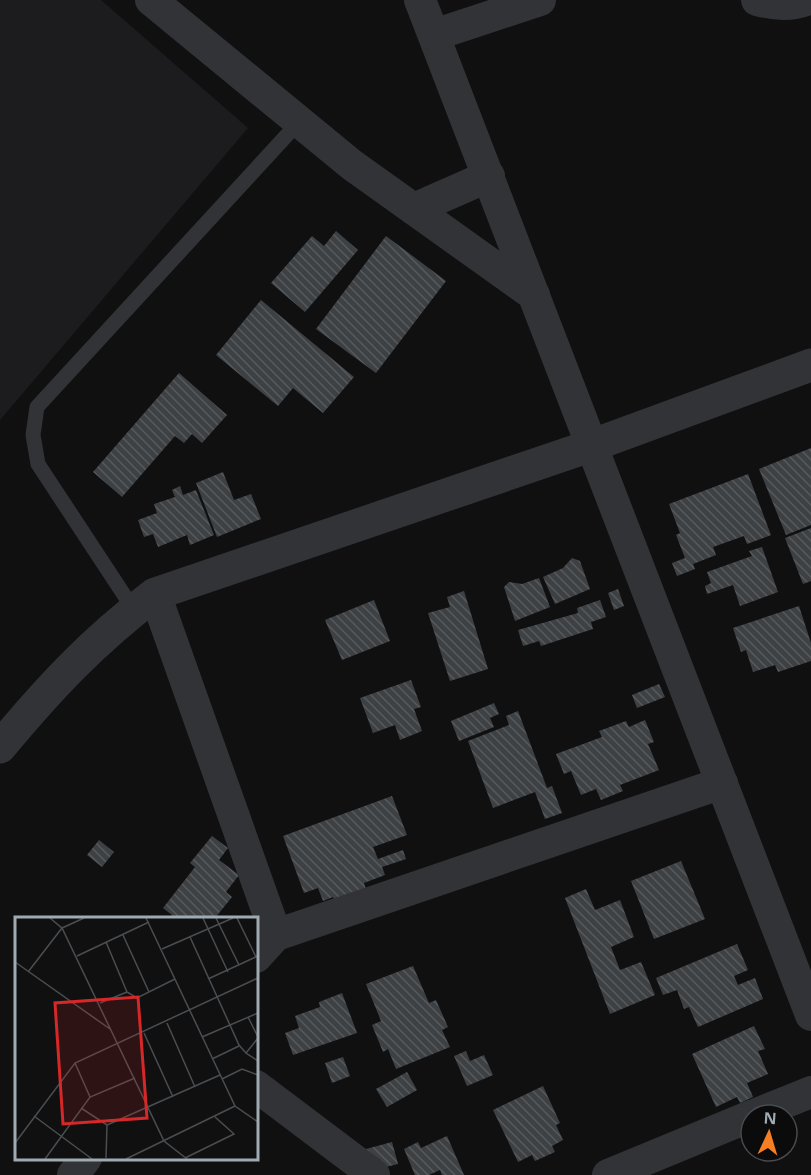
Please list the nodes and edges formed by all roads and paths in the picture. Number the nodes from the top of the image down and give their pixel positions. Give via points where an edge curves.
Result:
1 (152, 0) edge
2 (420, 0) edge
3 (540, 0) edge
4 (757, 0) edge
5 (806, 0) edge
6 (434, 35) junction
7 (299, 122) junction
8 (489, 176) junction
9 (414, 209) junction
10 (534, 295) junction
11 (811, 364) edge
12 (593, 445) junction
13 (145, 602) junction
14 (0, 747) edge
15 (722, 783) junction
16 (256, 917) edge
17 (258, 923) edge
18 (266, 946) edge
19 (811, 1015) edge
20 (258, 1088) edge
21 (811, 1092) edge
22 (784, 1103) edge
23 (739, 1122) edge
24 (84, 1160) edge
25 (73, 1175) edge
26 (374, 1175) edge
27 (608, 1175) edge

1 - 7 street
2 - 6 street
3 - 6 street
4 - 5 street
6 - 8 street
7 - 9 street
7 - 13 lane via 37,407 33,435 39,464
8 - 9 street
8 - 10 street
9 - 10 street
10 - 12 street
11 - 12 street
12 - 13 street
12 - 15 street
13 - 14 street via 104,633 46,692
13 - 16 street
15 - 18 street
15 - 19 street
17 - 18 street
20 - 26 street
21 - 22 street
23 - 27 street
24 - 25 street

